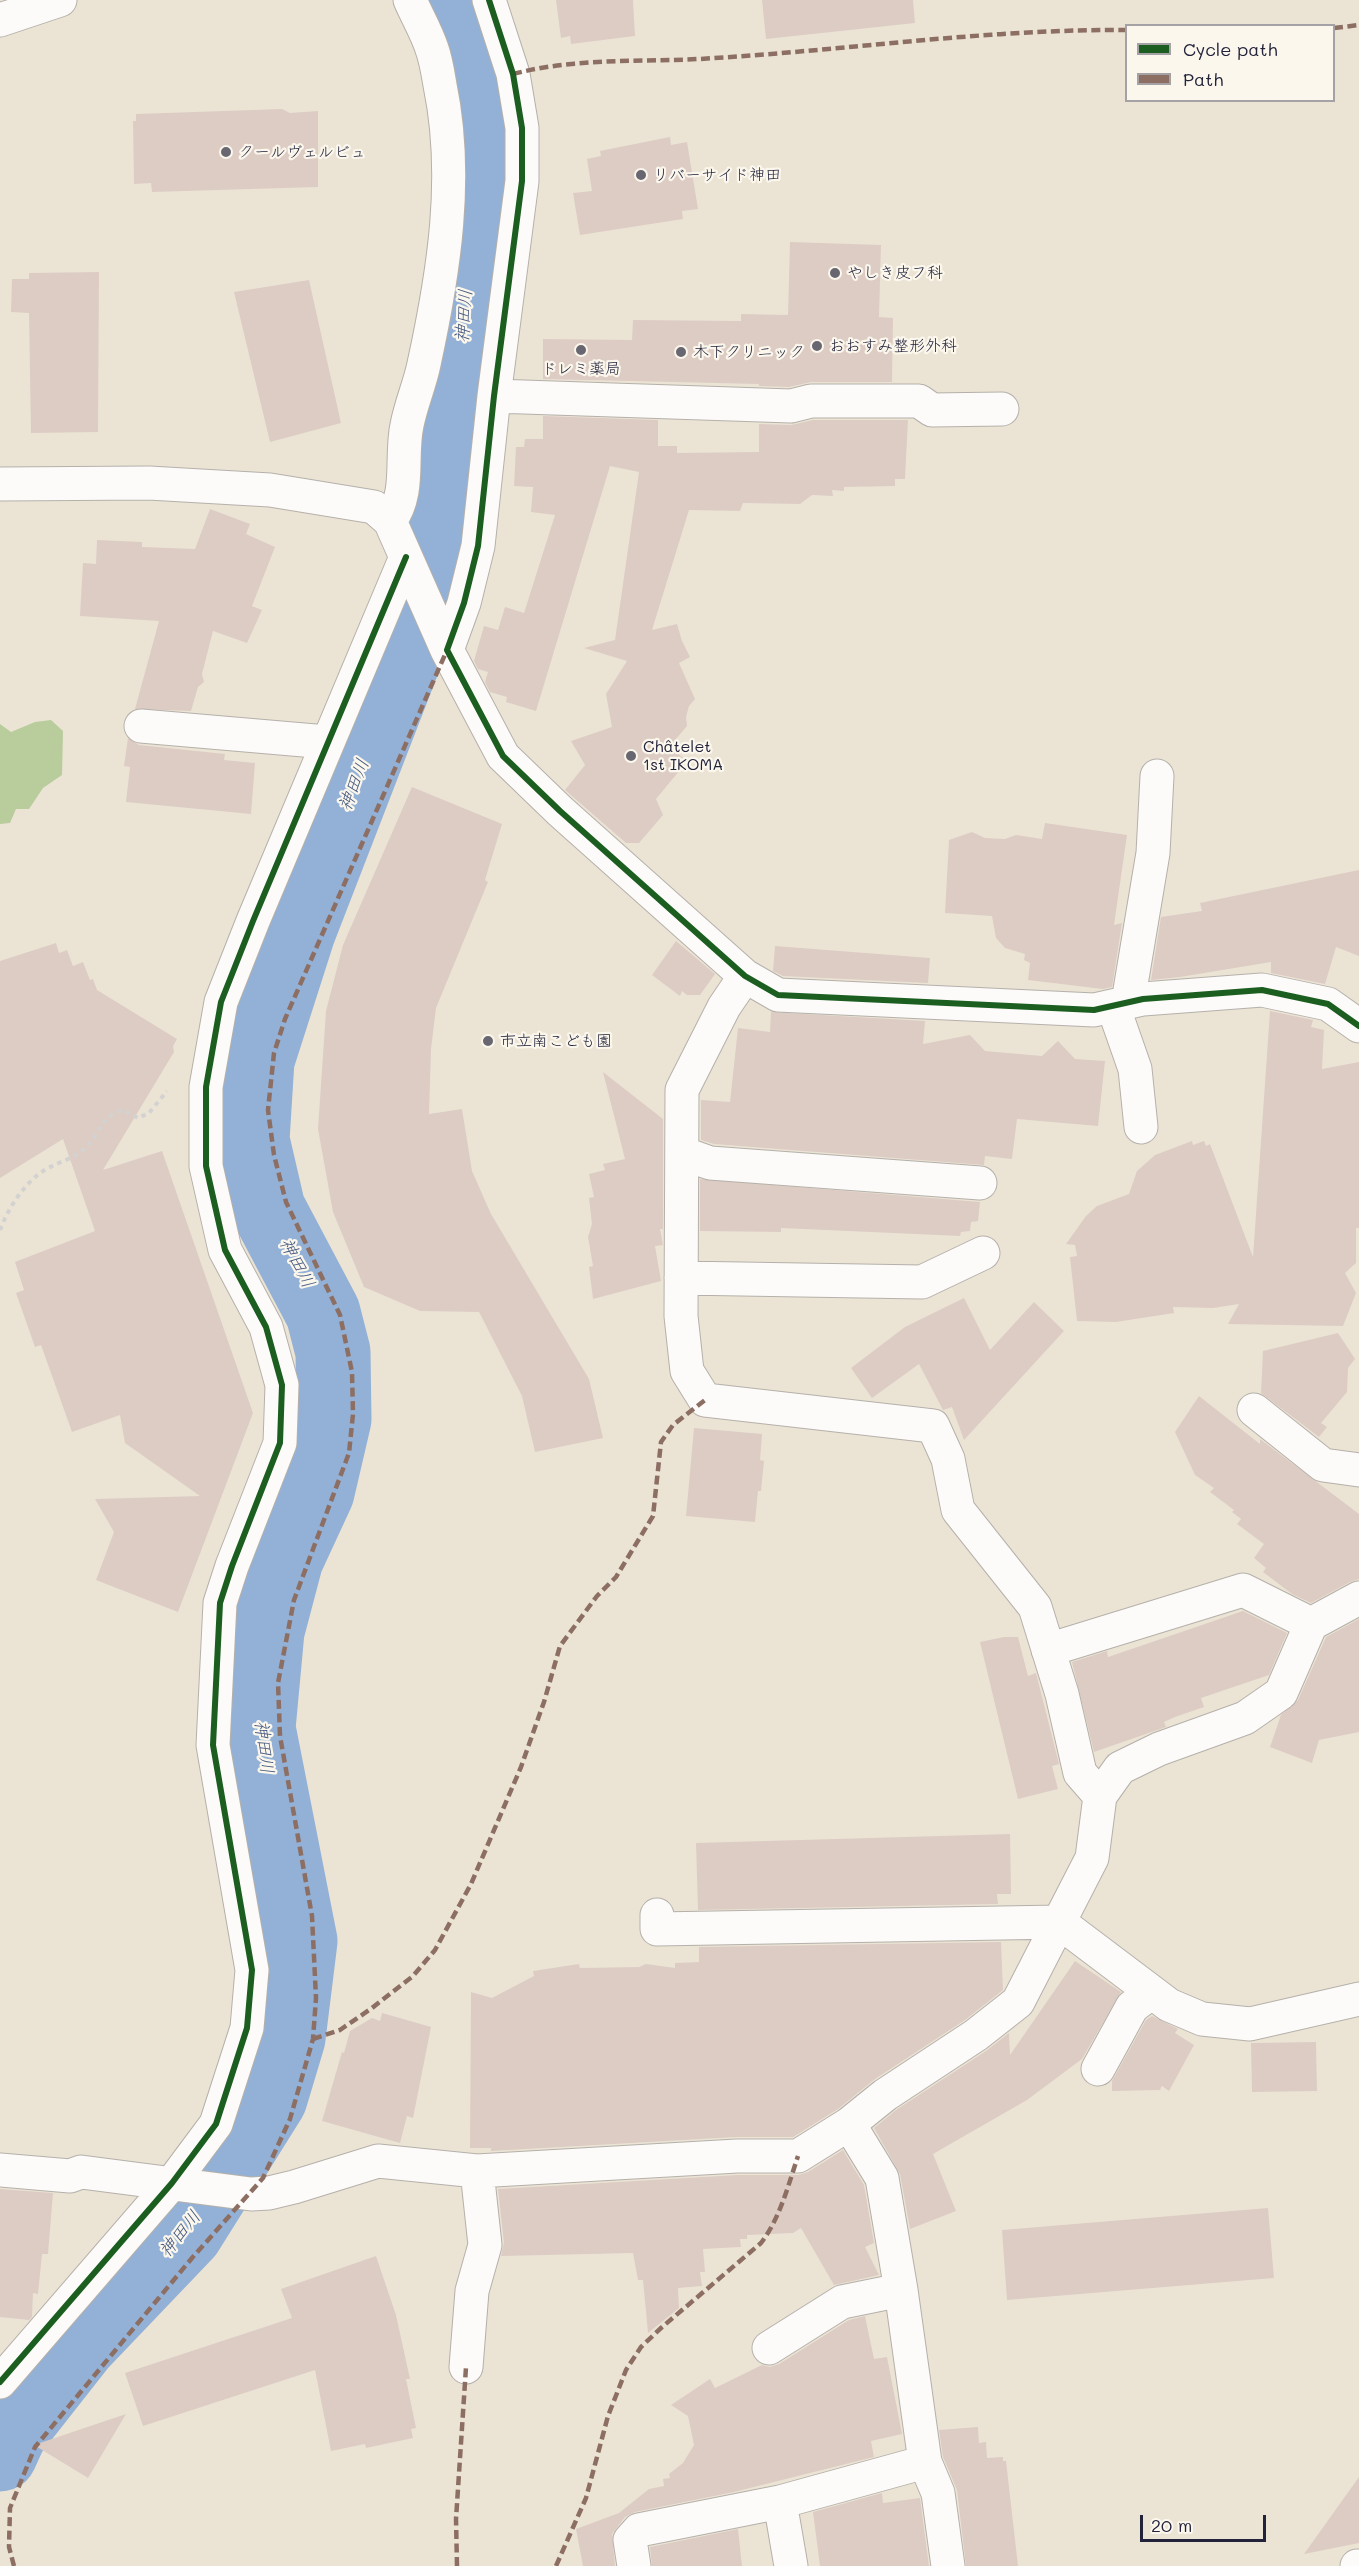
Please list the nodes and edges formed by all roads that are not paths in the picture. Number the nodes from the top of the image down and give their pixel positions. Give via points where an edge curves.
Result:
1 (60, 0) edge
2 (410, 0) edge
3 (489, 0) edge
4 (0, 20) edge
5 (494, 396) junction
6 (1002, 409) dead end
7 (0, 484) edge
8 (390, 521) junction
9 (411, 566) junction
10 (441, 638) junction
11 (141, 726) dead end
12 (327, 742) junction
13 (1157, 776) dead end
14 (745, 976) junction
15 (1121, 1004) junction
16 (1359, 1026) edge
17 (1141, 1127) dead end
18 (682, 1153) junction
19 (980, 1183) dead end
20 (983, 1253) dead end
21 (681, 1278) junction
22 (1254, 1410) dead end
23 (1359, 1470) edge
24 (1359, 1598) edge
25 (1311, 1624) junction
26 (1048, 1650) junction
27 (1100, 1796) junction
28 (657, 1915) dead end
29 (1059, 1922) junction
30 (1152, 1992) junction
31 (1359, 1999) edge
32 (1098, 2069) dead end
33 (849, 2124) junction
34 (0, 2170) edge
35 (477, 2171) junction
36 (172, 2183) junction
37 (901, 2290) junction
38 (769, 2348) dead end
39 (466, 2367) dead end
40 (0, 2382) edge
41 (925, 2462) junction
42 (780, 2502) junction
43 (634, 2566) edge
44 (791, 2566) edge
45 (948, 2566) edge

1 - 4 main road
2 - 8 main road via 433,50 447,121 450,209 424,365 404,438 406,465 401,496
3 - 5 main road via 513,74 522,128 522,181
5 - 6 main road via 791,406 811,401 920,401 932,410
5 - 10 main road via 478,546 464,603
7 - 8 main road via 149,483 270,490 374,507
8 - 9 main road
9 - 10 main road
9 - 12 main road
10 - 14 main road via 503,756
11 - 12 main road
12 - 36 main road via 221,1002 207,1075 206,1166 225,1250 266,1327 282,1385 280,1443 220,1604 213,1745 252,1970 247,2028 216,2124
13 - 15 main road via 1153,854
14 - 15 main road via 778,995 1094,1010
14 - 18 main road via 724,1007 682,1090
15 - 16 main road via 1262,990 1328,1004
15 - 17 main road via 1135,1069
18 - 19 main road via 710,1163
18 - 21 main road
20 - 21 main road via 922,1282
21 - 26 main road via 687,1371 705,1400 933,1426 948,1459 958,1510 1035,1607
22 - 23 main road via 1323,1464
24 - 25 main road
25 - 26 main road via 1243,1590
25 - 27 main road via 1281,1693 1245,1718 1159,1749 1120,1768
26 - 27 main road via 1080,1773
27 - 29 main road via 1092,1858
28 - 29 main road via 657,1929
29 - 30 main road
29 - 33 main road via 1018,2002 976,2035 885,2094
30 - 31 main road via 1169,2005 1202,2019 1250,2024
30 - 32 main road via 1132,2007
33 - 35 main road via 798,2157
33 - 37 main road via 882,2178
34 - 36 main road via 70,2176 81,2172
35 - 36 main road via 378,2161 269,2193
35 - 39 main road via 485,2245 472,2291
36 - 40 main road
37 - 38 main road via 842,2302
37 - 41 main road
41 - 42 main road
41 - 45 main road via 938,2493
42 - 43 main road via 639,2530 630,2540
42 - 44 main road

